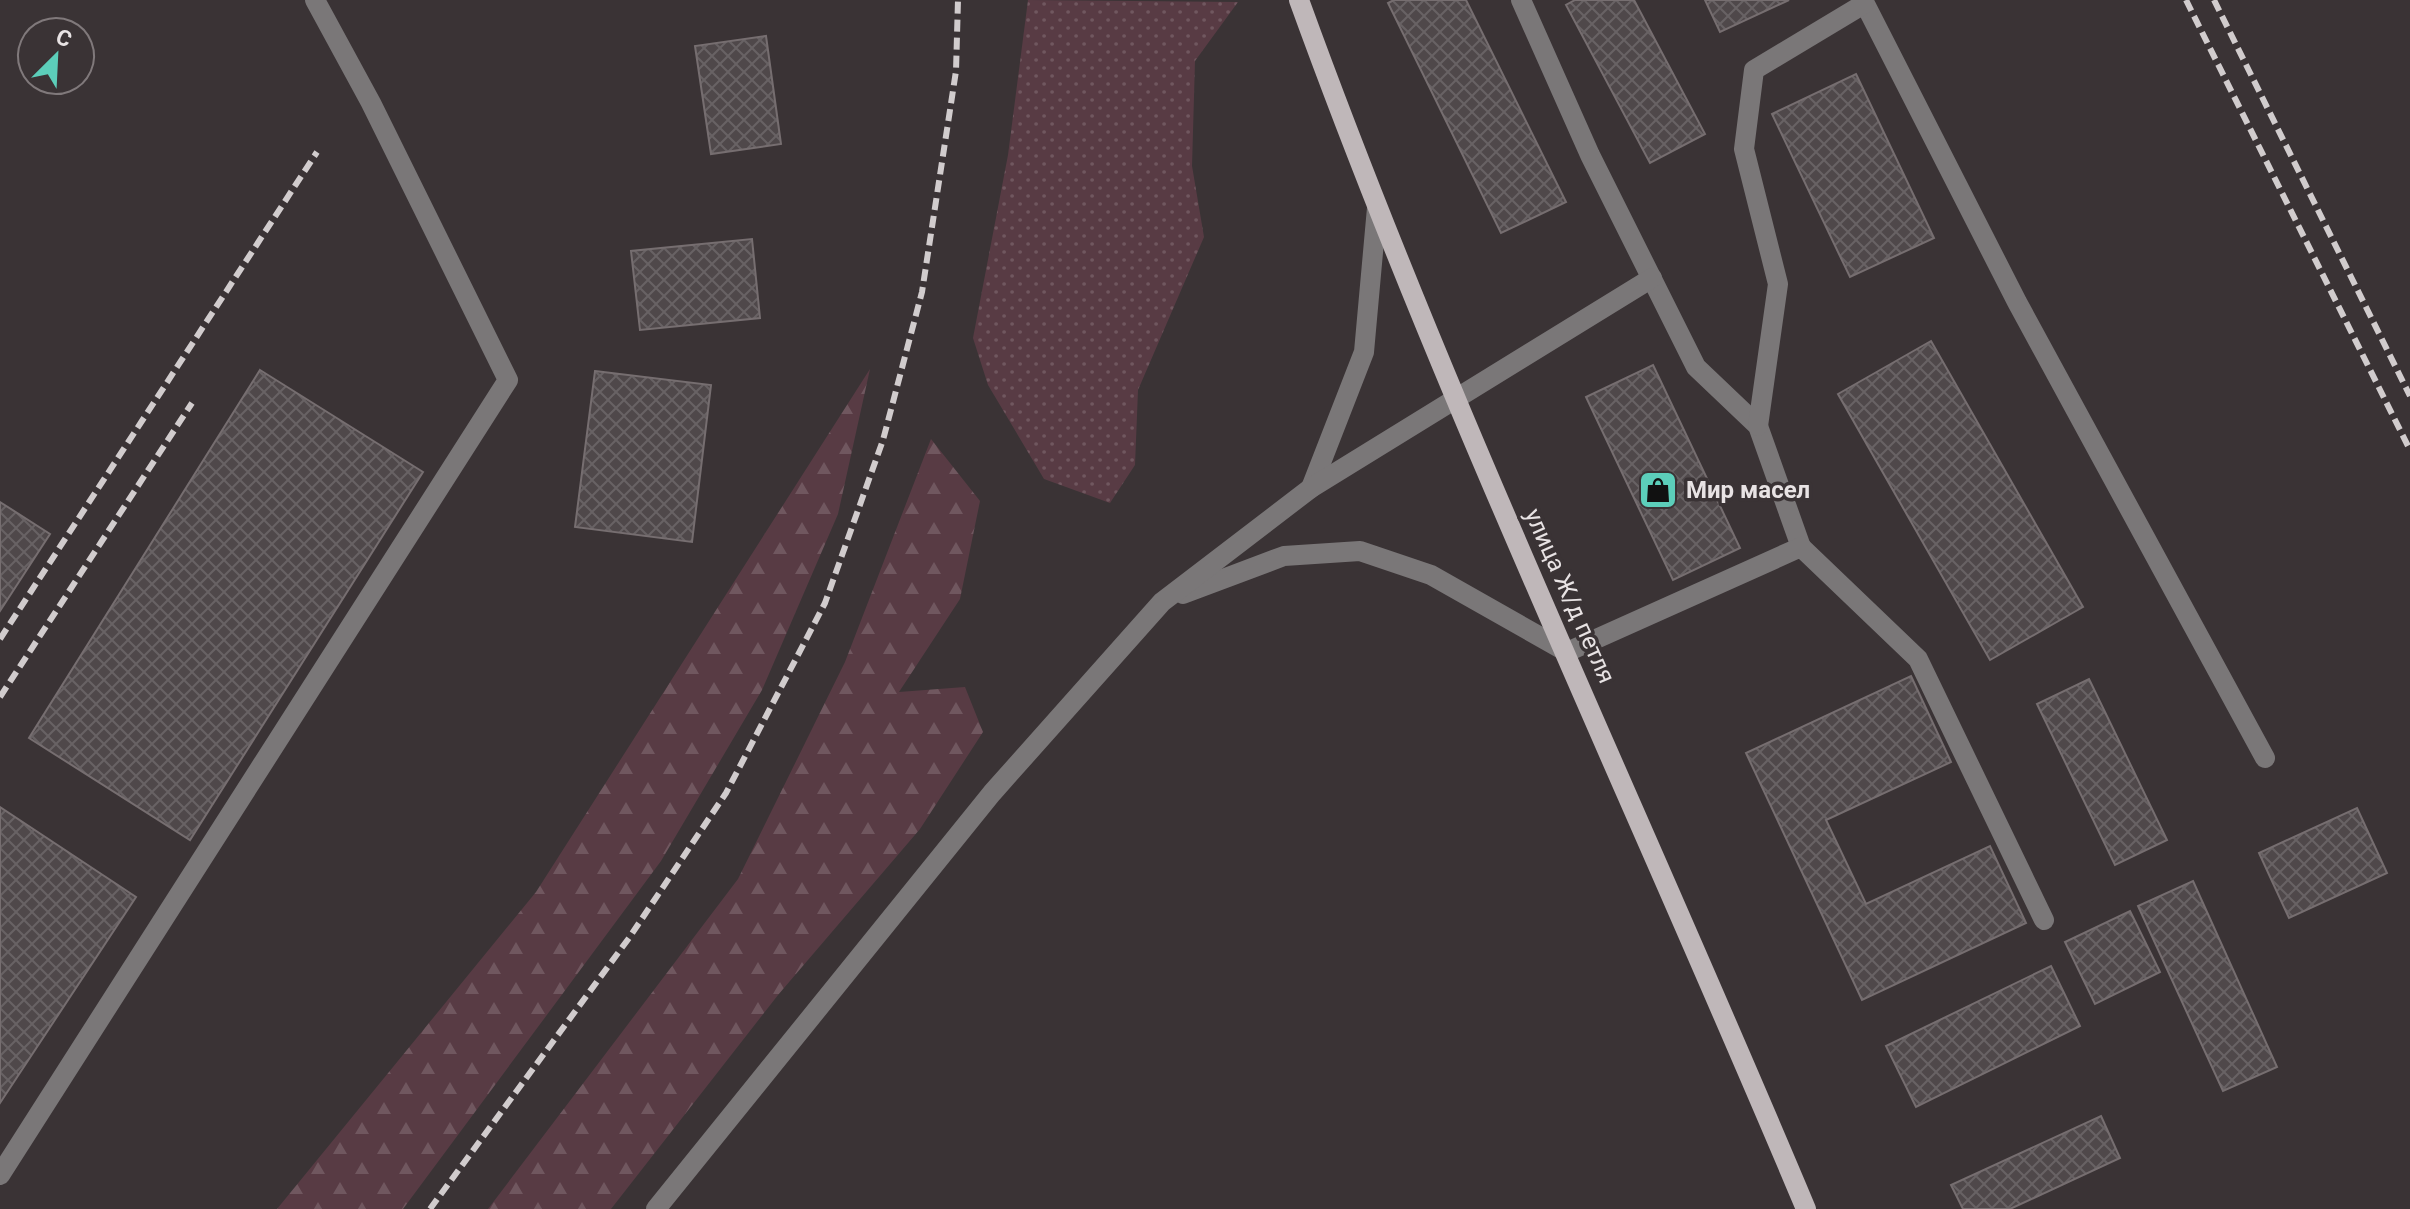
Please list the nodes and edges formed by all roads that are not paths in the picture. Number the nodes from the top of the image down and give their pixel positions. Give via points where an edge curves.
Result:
1 (315, 0) edge
2 (1299, 0) edge
3 (1521, 0) edge
4 (1864, 2) edge
5 (1377, 208) junction
6 (1652, 278) junction
7 (1453, 397) junction
8 (1758, 426) junction
9 (1311, 488) junction
10 (1801, 547) junction
11 (1162, 602) junction
12 (1567, 652) junction
13 (2265, 758) dead end
14 (2044, 920) dead end
15 (0, 1175) edge
16 (656, 1209) edge
17 (1806, 1209) edge

1 - 15 lane via 508,380
2 - 5 main road, улица Ж/д петля
3 - 6 lane
4 - 8 lane via 1754,70 1744,149 1778,284
4 - 13 lane via 2017,302
5 - 7 main road, улица Ж/д петля
5 - 9 lane via 1364,352
6 - 7 lane
6 - 8 lane via 1696,367
7 - 9 lane
7 - 12 main road, улица Ж/д петля
8 - 10 lane
9 - 11 lane
10 - 12 lane
10 - 14 lane via 1918,659
11 - 12 lane via 1284,556 1360,551 1431,575
11 - 16 lane via 992,793
12 - 17 main road, улица Ж/д петля

